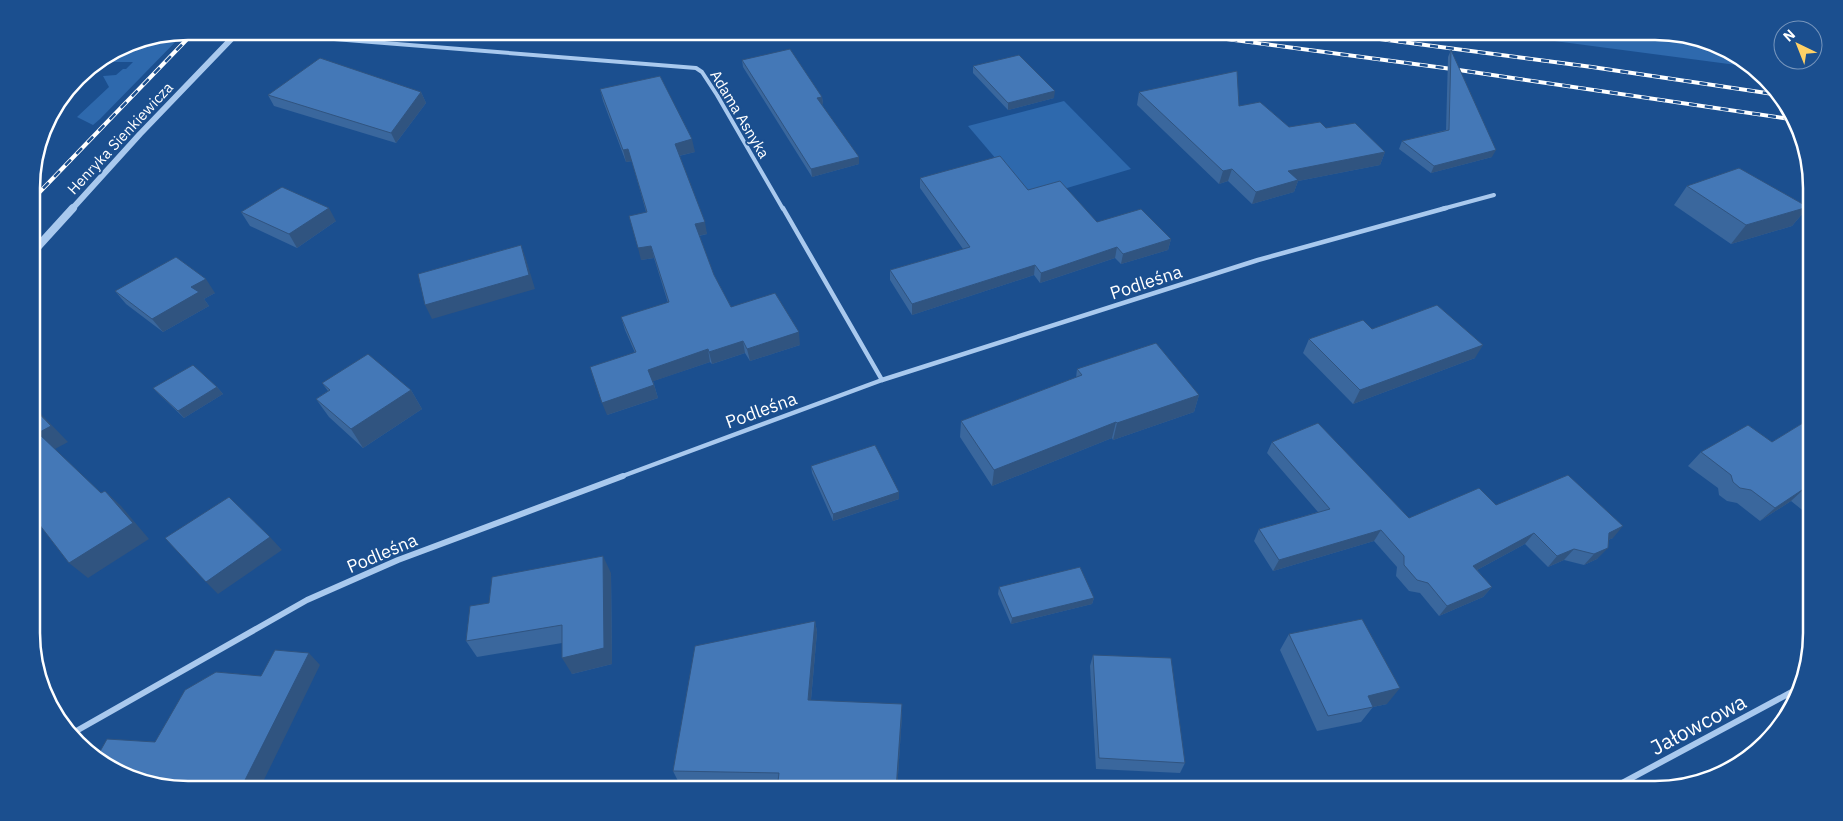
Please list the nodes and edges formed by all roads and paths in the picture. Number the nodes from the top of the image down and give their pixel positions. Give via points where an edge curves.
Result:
1 (346, 40) edge
2 (227, 42) edge
3 (1494, 195) dead end
4 (40, 244) edge
5 (882, 380) junction
6 (1791, 693) edge
7 (77, 731) edge
8 (1627, 781) edge

1 - 5 street, Adama Asnyka via 696,68 717,95
2 - 4 street, Henryka Sienkiewicza
3 - 5 street, Podleśna via 1258,260
5 - 7 street, Podleśna via 372,570 299,605
6 - 8 street, Jałowcowa

